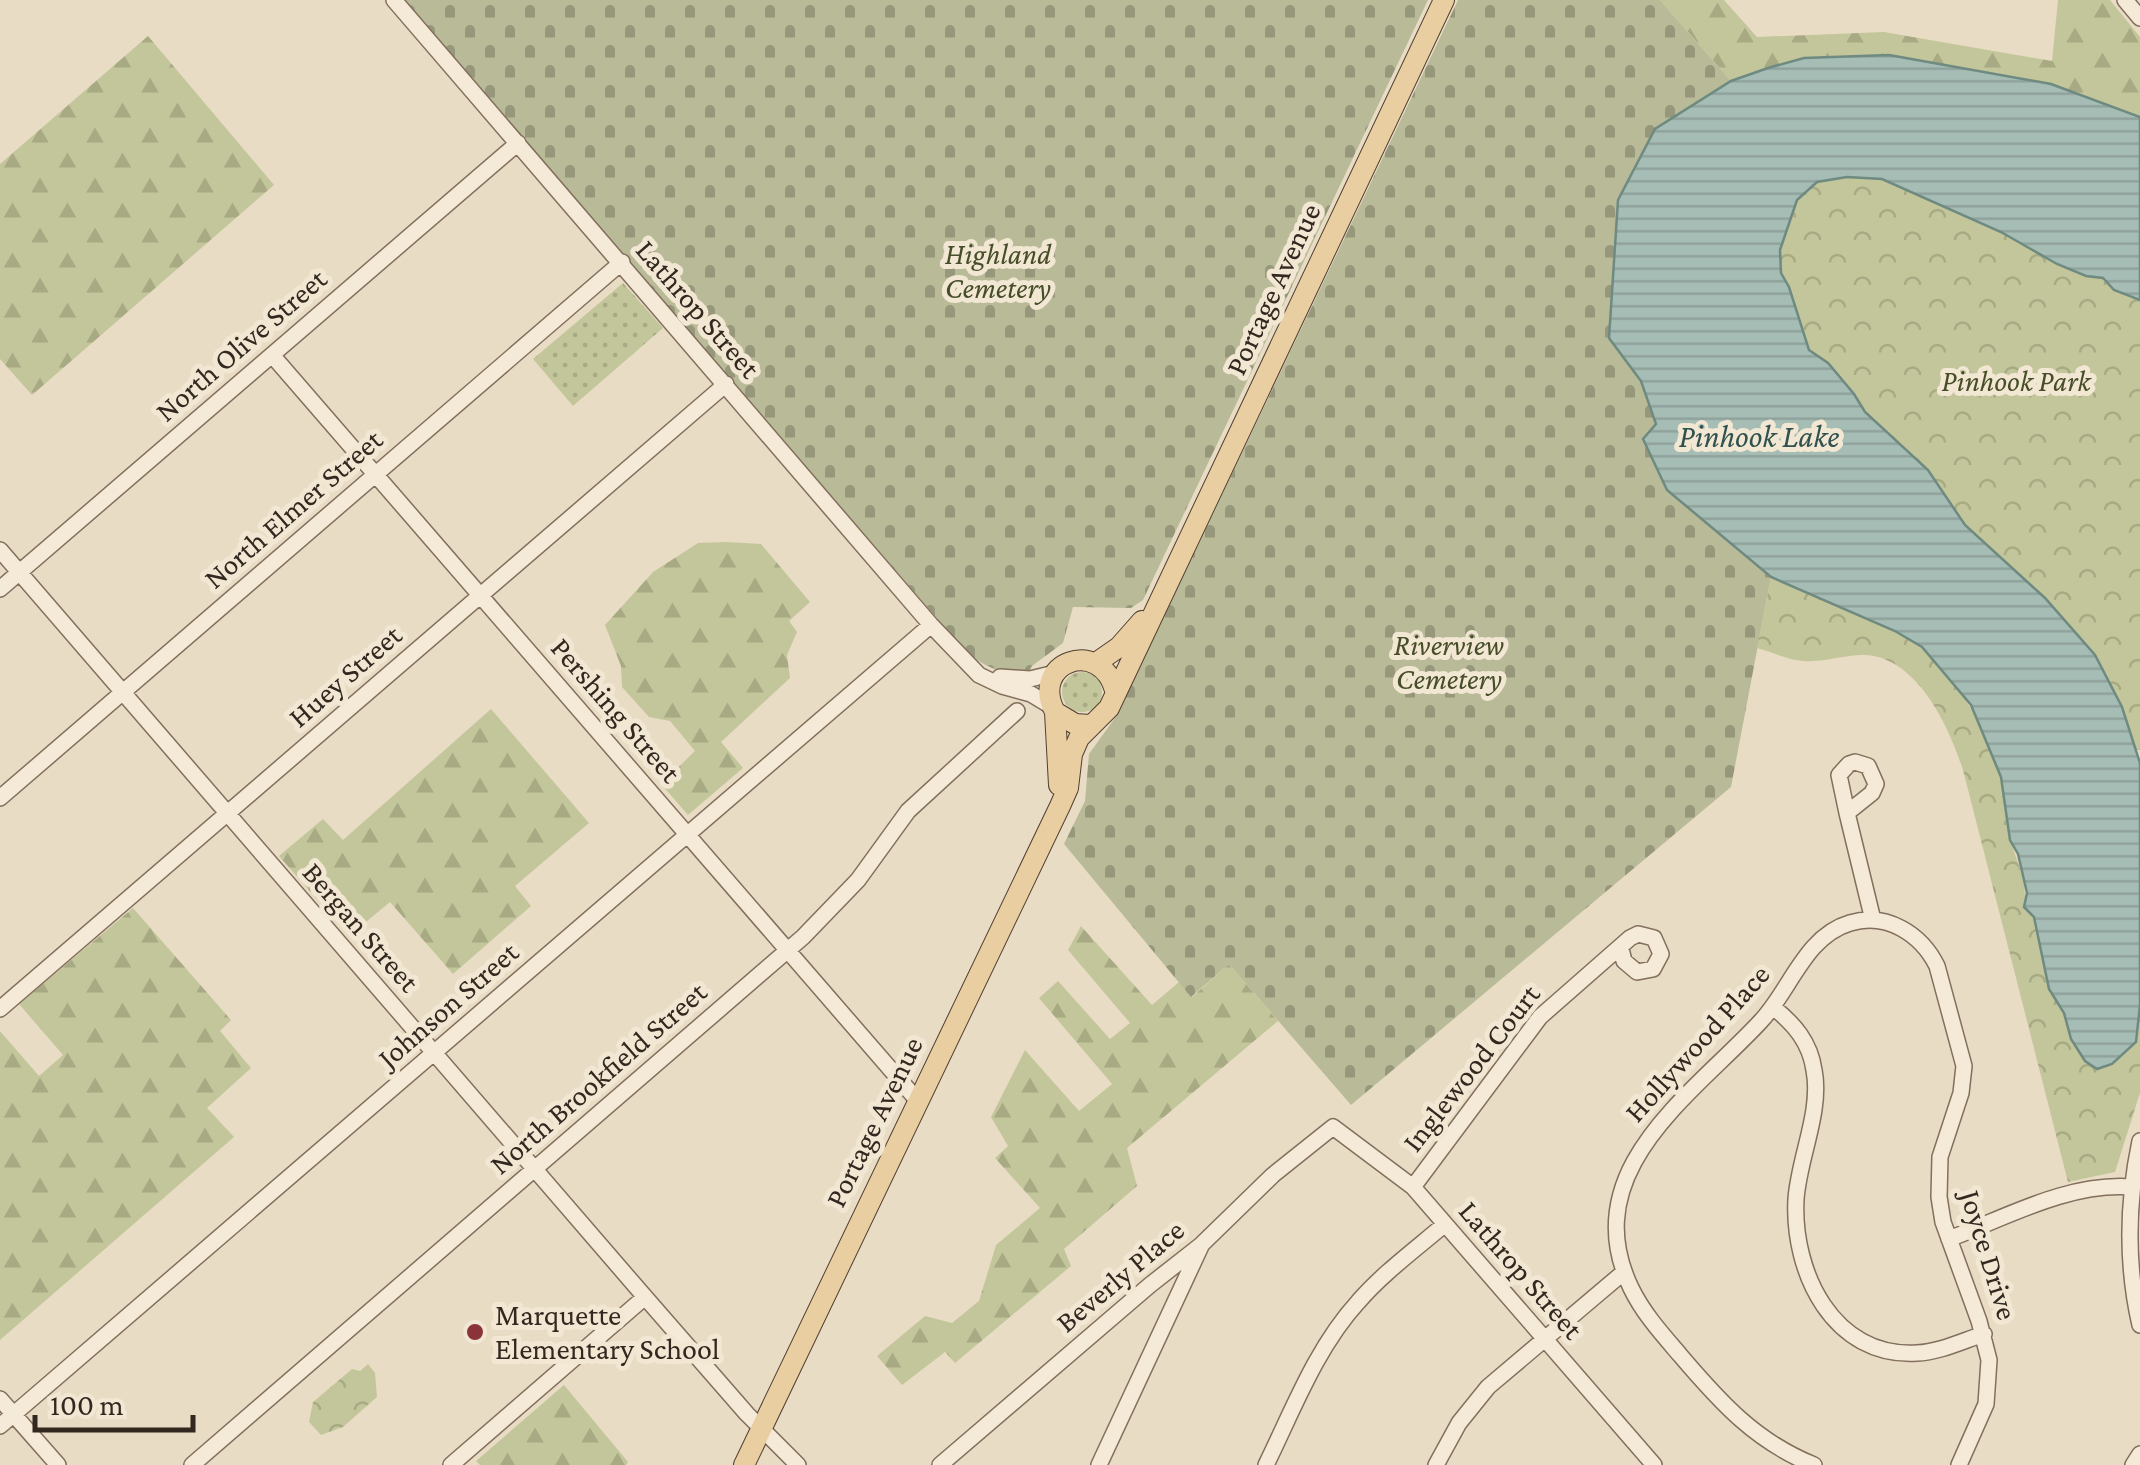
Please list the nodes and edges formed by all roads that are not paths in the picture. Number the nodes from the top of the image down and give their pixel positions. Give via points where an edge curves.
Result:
1 (394, 0) edge
2 (1444, 0) edge
3 (2125, 0) edge
4 (2140, 18) edge
5 (518, 143) junction
6 (622, 262) junction
7 (272, 355) junction
8 (726, 384) junction
9 (375, 474) junction
10 (0, 550) edge
11 (19, 572) junction
12 (0, 589) edge
13 (481, 596) junction
14 (1156, 604) junction
15 (932, 624) junction
16 (960, 655) junction
17 (1096, 663) junction
18 (1055, 673) junction
19 (1115, 690) junction
20 (122, 693) junction
21 (1053, 709) junction
22 (1018, 711) dead end
23 (1090, 725) junction
24 (0, 798) edge
25 (1060, 806) junction
26 (1847, 812) dead end
27 (226, 814) junction
28 (687, 834) junction
29 (1873, 920) junction
30 (1621, 948) dead end
31 (788, 951) junction
32 (1773, 1007) junction
33 (0, 1009) edge
34 (434, 1052) junction
35 (918, 1101) junction
36 (1333, 1126) joint
37 (2140, 1141) edge
38 (535, 1170) junction
39 (1413, 1187) junction
40 (2132, 1187) junction
41 (1445, 1224) junction
42 (1949, 1239) junction
43 (1201, 1245) junction
44 (1624, 1272) junction
45 (645, 1298) junction
46 (2140, 1326) edge
47 (1984, 1334) junction
48 (1544, 1340) junction
49 (0, 1399) edge
50 (14, 1414) junction
51 (0, 1426) edge
52 (762, 1428) junction
53 (2140, 1454) edge
54 (1647, 1462) edge
55 (58, 1465) edge
56 (192, 1465) edge
57 (450, 1465) edge
58 (744, 1465) edge
59 (798, 1465) edge
60 (940, 1465) edge
61 (1100, 1465) edge
62 (1266, 1465) edge
63 (1436, 1465) edge
64 (1814, 1465) edge
65 (1960, 1465) edge
66 (2133, 1465) edge

1 - 5 street, Lathrop Street
2 - 14 main road, Portage Avenue
3 - 4 street
5 - 6 street, Lathrop Street
5 - 7 street, North Olive Street
6 - 8 street, Lathrop Street
6 - 9 street, North Elmer Street
7 - 9 street, Pershing Street
7 - 11 street, North Olive Street
8 - 13 street, Huey Street
8 - 15 street, Lathrop Street
9 - 13 street, Pershing Street
9 - 20 street, North Elmer Street
10 - 11 street, Bergan Street
11 - 12 street, North Olive Street
11 - 20 street, Bergan Street
13 - 27 street, Huey Street
13 - 28 street, Pershing Street
14 - 17 main road, Portage Avenue
14 - 19 main road, Portage Avenue
15 - 16 street, Lathrop Street
15 - 28 street, Johnson Street
16 - 18 street, Lathrop Street via 1000,677
16 - 21 street, Lathrop Street via 979,675
17 - 18 main road via 1073,661
17 - 19 main road
18 - 21 main road via 1048,689
19 - 23 main road via 1105,714
20 - 24 street, North Elmer Street
20 - 27 street, Bergan Street
21 - 23 main road via 1074,724
21 - 25 main road, Portage Avenue
22 - 31 street, North Brookfield Street via 918,800 840,900
23 - 25 main road, Portage Avenue via 1076,744
25 - 35 main road, Portage Avenue
26 - 29 street
27 - 33 street, Huey Street
27 - 34 street, Bergan Street
28 - 31 street, Pershing Street
28 - 34 street, Johnson Street
29 - 32 street, Hollywood Place via 1846,924 1822,938
29 - 42 street, Joyce Drive via 1902,928 1931,954 1962,1057 1962,1093 1938,1176
30 - 39 street, Inglewood Court via 1540,1016
31 - 35 street, Pershing Street
31 - 38 street, North Brookfield Street
32 - 44 street, Hollywood Place via 1636,1154 1618,1220
32 - 47 street via 1804,1040 1814,1068 1796,1211 1802,1256 1826,1312 1872,1346 1904,1353
34 - 38 street, Bergan Street
34 - 50 street, Johnson Street
35 - 52 main road, Portage Avenue
36 - 39 street, Lathrop Street
36 - 43 street, Beverly Place
37 - 40 street
38 - 45 street, Bergan Street
38 - 56 street, North Brookfield Street
39 - 41 street, Lathrop Street
40 - 42 street via 2076,1191
40 - 46 street via 2128,1238
41 - 48 street, Lathrop Street
41 - 62 street via 1348,1313 1318,1358
42 - 47 street, Joyce Drive
43 - 60 street, Beverly Place
43 - 61 street
44 - 48 street
44 - 64 street via 1650,1319 1733,1415 1772,1445
45 - 52 street, Bergan Street
45 - 57 street
47 - 65 street, Joyce Drive via 1986,1404
48 - 54 street, Lathrop Street
48 - 63 street via 1472,1404
49 - 50 street
50 - 51 street, Johnson Street
50 - 55 street
52 - 58 main road, Portage Avenue
52 - 59 street, Bergan Street
53 - 66 street

